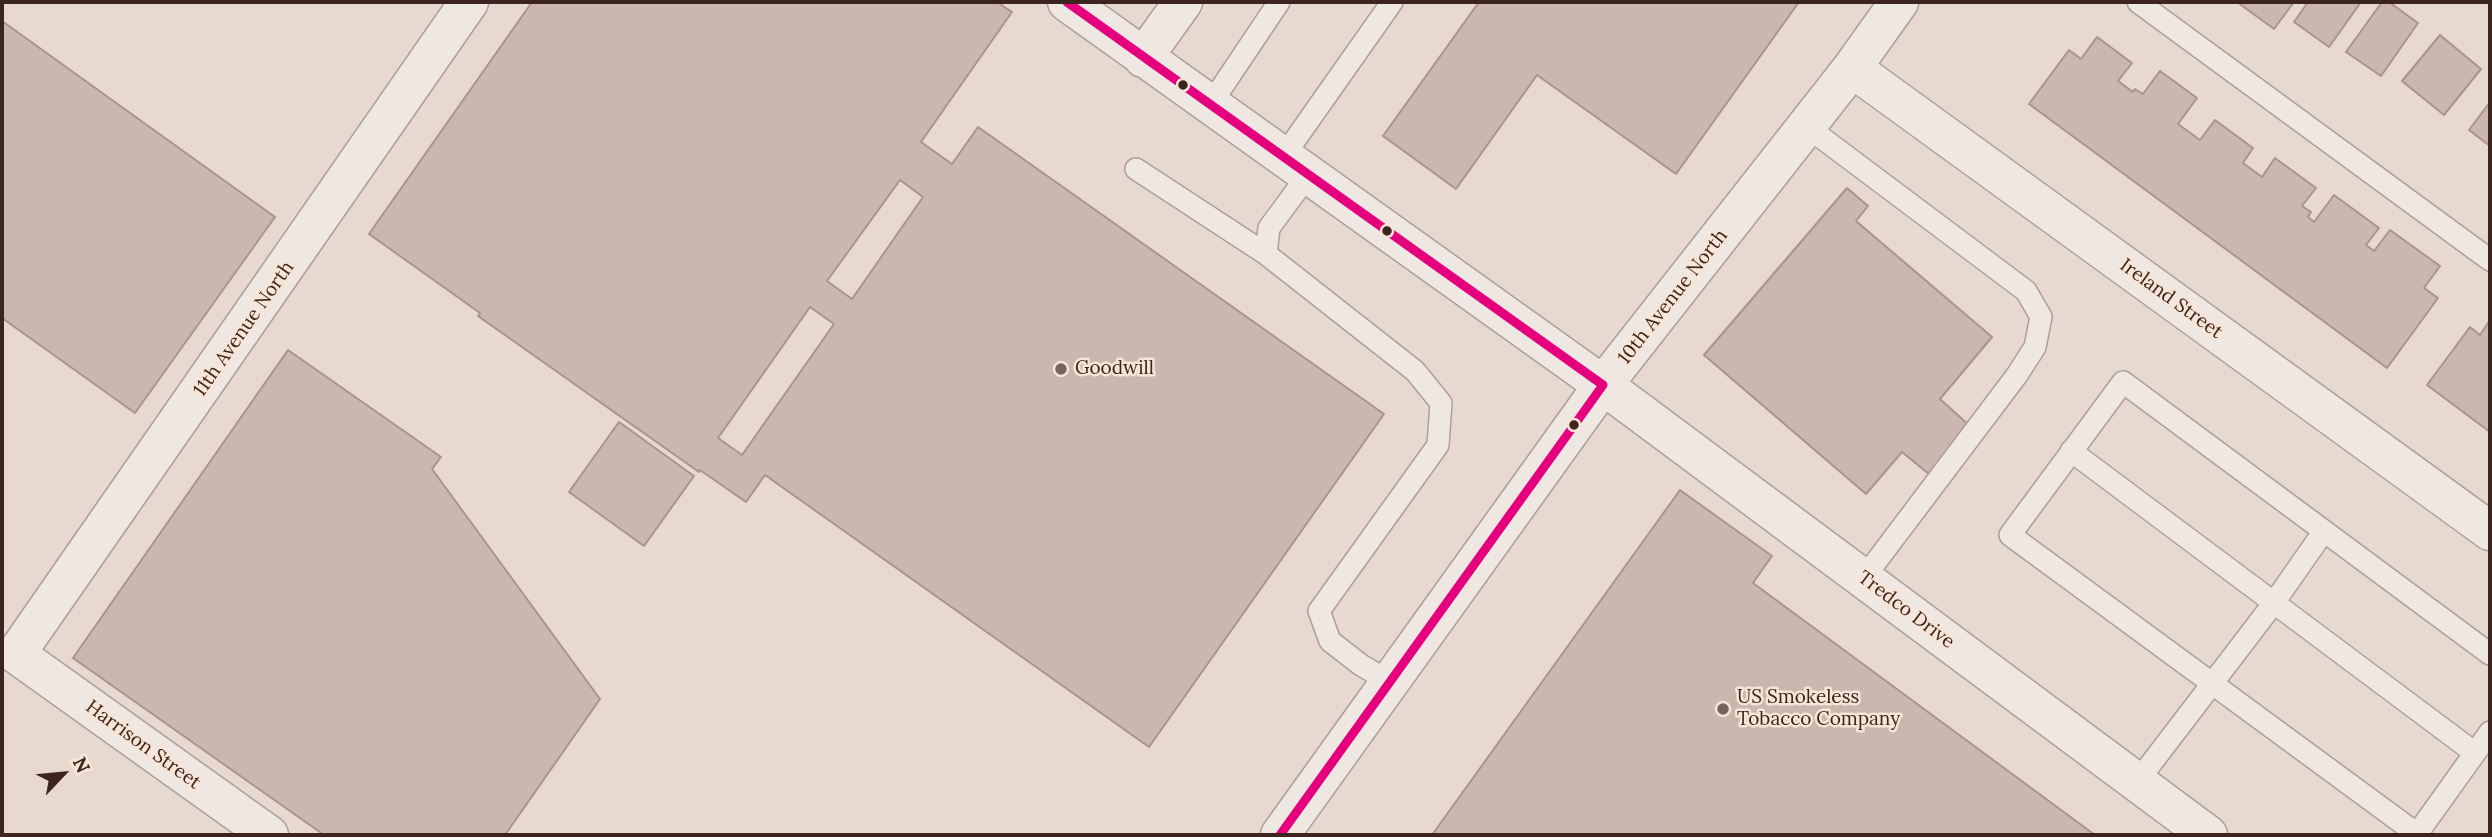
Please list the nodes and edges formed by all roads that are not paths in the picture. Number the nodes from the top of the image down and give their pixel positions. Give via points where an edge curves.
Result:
1 (469, 2) edge
2 (1067, 2) edge
3 (1183, 2) edge
4 (1279, 2) edge
5 (1392, 2) edge
6 (1899, 2) edge
7 (2138, 2) edge
8 (1143, 58) junction
9 (1852, 68) junction
10 (1210, 105) junction
11 (1806, 126) junction
12 (1295, 166) junction
13 (1136, 169) dead end
14 (1266, 254) junction
15 (2490, 260) edge
16 (1603, 385) junction
17 (2071, 451) junction
18 (2324, 531) junction
19 (2490, 531) edge
20 (1863, 579) junction
21 (2273, 604) junction
22 (16, 654) joint
23 (2490, 654) edge
24 (1391, 682) junction
25 (2211, 684) junction
26 (2490, 733) edge
27 (2475, 753) junction
28 (2137, 782) junction
29 (269, 835) edge
30 (1280, 835) edge
31 (2208, 835) edge

1 - 22 street, 11th Avenue North
2 - 8 street, Tredco Drive
3 - 8 street
4 - 10 lane
5 - 12 lane
6 - 9 street, 10th Avenue North
7 - 15 lane
8 - 10 street, Tredco Drive
9 - 11 street, 10th Avenue North
9 - 19 street, Ireland Street
10 - 12 street, Tredco Drive
11 - 16 street, 10th Avenue North
11 - 20 lane via 2026,291 2041,317 2035,347 2017,375
12 - 14 lane via 1269,228
12 - 16 street, Tredco Drive
13 - 14 lane
14 - 24 lane via 1415,371 1441,403 1438,445 1319,611 1330,641
16 - 20 street, Tredco Drive
16 - 24 street, 10th Avenue North
17 - 18 lane via 2123,382
17 - 21 lane
17 - 25 lane via 2010,536
18 - 21 lane
18 - 23 lane
20 - 28 street, Tredco Drive
21 - 25 lane
21 - 27 lane
22 - 29 street, Harrison Street
24 - 30 street, 10th Avenue North
25 - 27 lane via 2417,834
25 - 28 lane
26 - 27 lane
28 - 31 street, Tredco Drive

